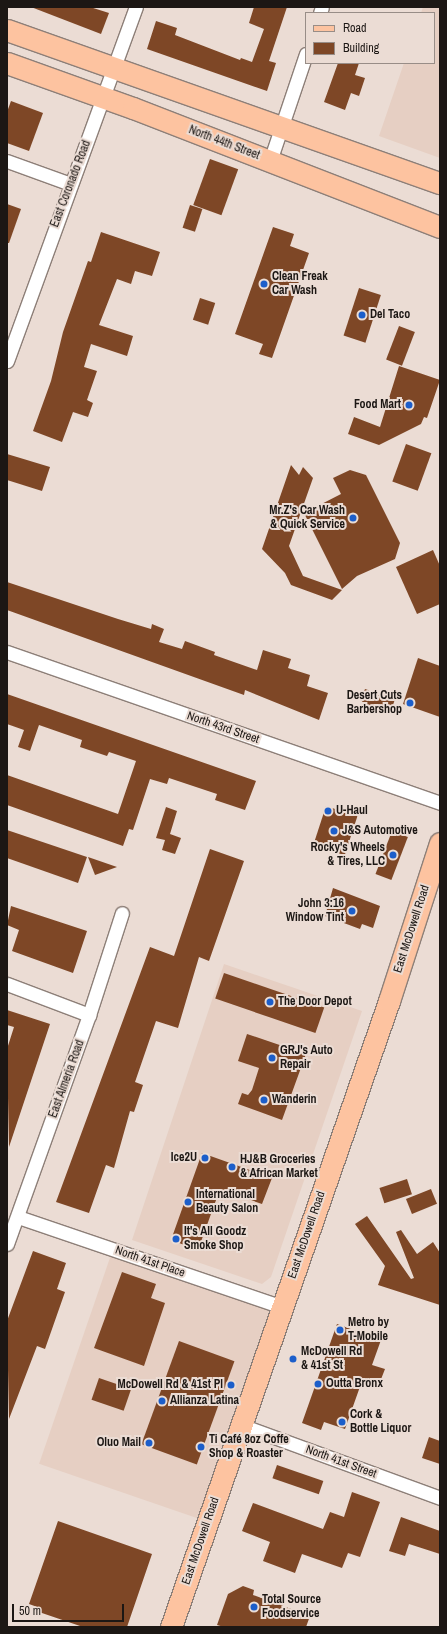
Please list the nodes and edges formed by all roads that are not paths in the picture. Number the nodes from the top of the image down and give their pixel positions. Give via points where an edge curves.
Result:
1 (136, 7) edge
2 (7, 30) edge
3 (305, 57) edge
4 (7, 63) edge
5 (115, 68) junction
6 (104, 97) junction
7 (281, 126) junction
8 (7, 161) edge
9 (270, 161) junction
10 (440, 183) edge
11 (71, 184) junction
12 (440, 228) edge
13 (7, 361) edge
14 (7, 652) edge
15 (440, 803) edge
16 (440, 843) edge
17 (122, 913) dead end
18 (7, 984) edge
19 (89, 1015) junction
20 (18, 1217) junction
21 (7, 1244) edge
22 (282, 1307) junction
23 (241, 1425) junction
24 (440, 1498) edge
25 (172, 1627) edge

1 - 5 street, East Coronado Road
2 - 5 main road
3 - 7 street
4 - 6 main road, North 44th Street
5 - 6 street, East Coronado Road
5 - 7 main road
6 - 9 main road, North 44th Street
6 - 11 street, East Coronado Road
7 - 9 street
7 - 10 main road
8 - 11 street
9 - 12 main road, North 44th Street
11 - 13 street, East Coronado Road
14 - 15 street, North 43rd Street
16 - 22 main road, East McDowell Road via 389,1000
17 - 19 street, East Almeria Road
18 - 19 street
19 - 20 street, East Almeria Road
20 - 21 street, East Almeria Road
20 - 22 street, North 41st Place
22 - 23 main road, East McDowell Road
23 - 24 street, North 41st Street
23 - 25 main road, East McDowell Road

